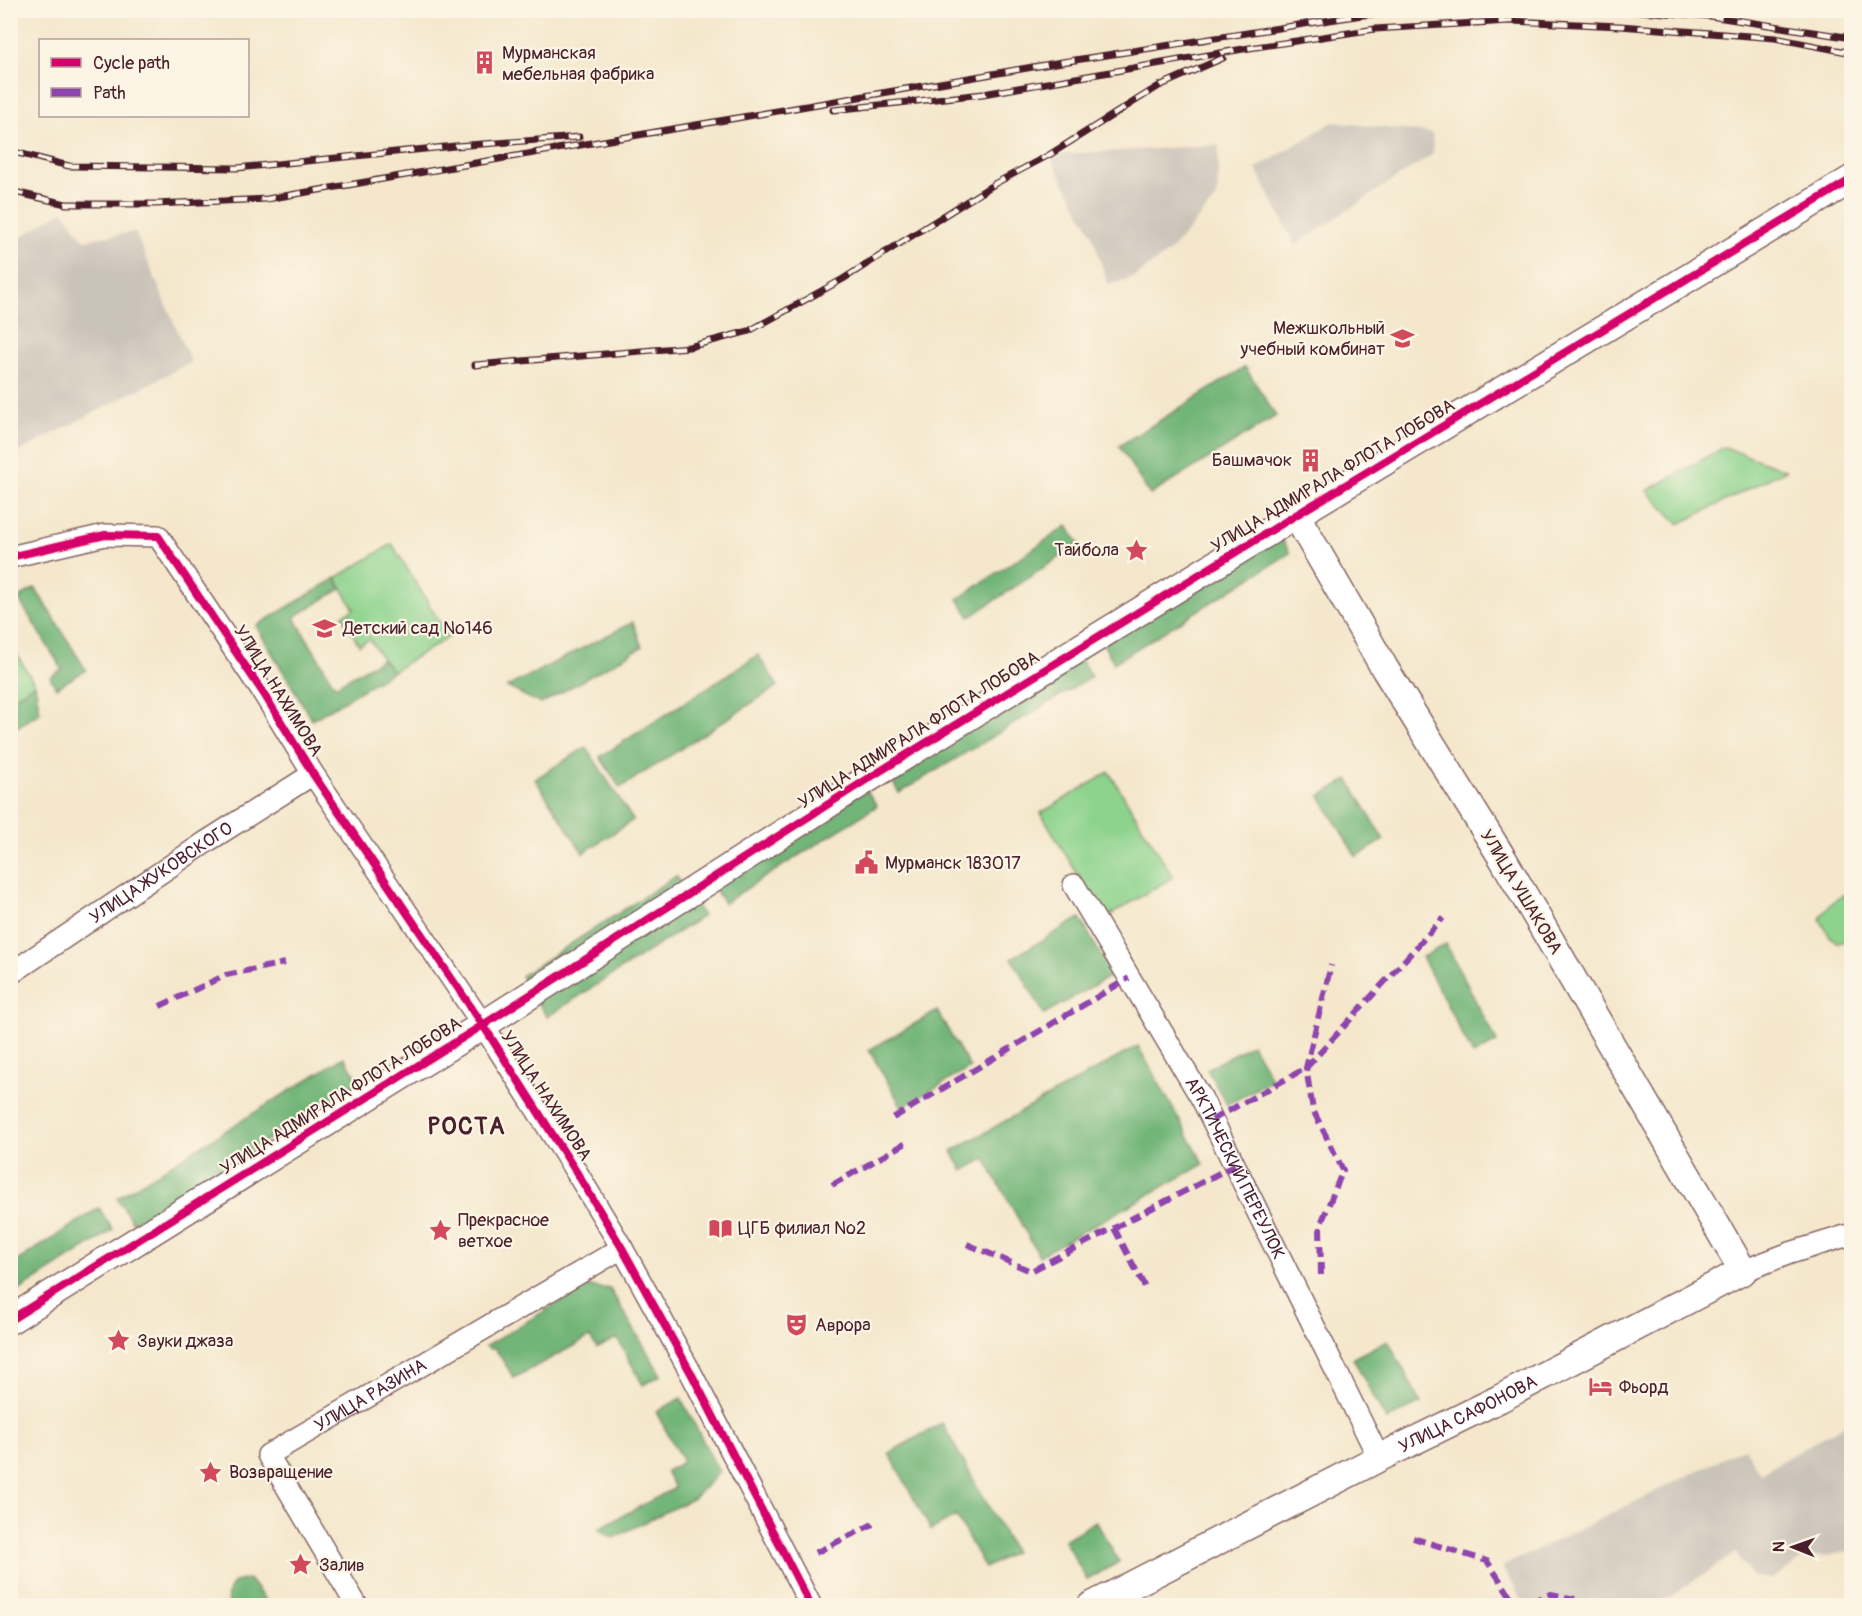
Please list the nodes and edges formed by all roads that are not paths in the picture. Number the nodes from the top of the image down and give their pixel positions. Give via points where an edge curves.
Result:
1 (1851, 179) edge
2 (1296, 515) junction
3 (10, 557) edge
4 (314, 774) junction
5 (1074, 885) dead end
6 (10, 974) edge
7 (483, 1025) junction
8 (1851, 1234) edge
9 (622, 1248) junction
10 (1743, 1271) junction
11 (10, 1320) edge
12 (1378, 1458) junction
13 (357, 1605) edge
14 (811, 1605) edge
15 (1091, 1605) edge

1 - 2 street, УЛИЦА АДМИРАЛА ФЛОТА ЛОБОВА
2 - 7 street, УЛИЦА АДМИРАЛА ФЛОТА ЛОБОВА via 869,778
2 - 10 street, УЛИЦА УШАКОВА via 1385,669 1503,859
3 - 4 street, УЛИЦА НАХИМОВА via 105,535 158,536
4 - 6 street, УЛИЦА ЖУКОВСКОГО
4 - 7 street, УЛИЦА НАХИМОВА
5 - 12 street, АРКТИЧЕСКИЙ ПЕРЕУЛОК via 1202,1099
7 - 9 street, УЛИЦА НАХИМОВА
7 - 11 street, УЛИЦА АДМИРАЛА ФЛОТА ЛОБОВА
8 - 10 street, УЛИЦА САФОНОВА
9 - 13 street, УЛИЦА РАЗИНА via 268,1455
9 - 14 street, УЛИЦА НАХИМОВА via 726,1438
10 - 12 street, УЛИЦА САФОНОВА
12 - 15 street, УЛИЦА САФОНОВА

